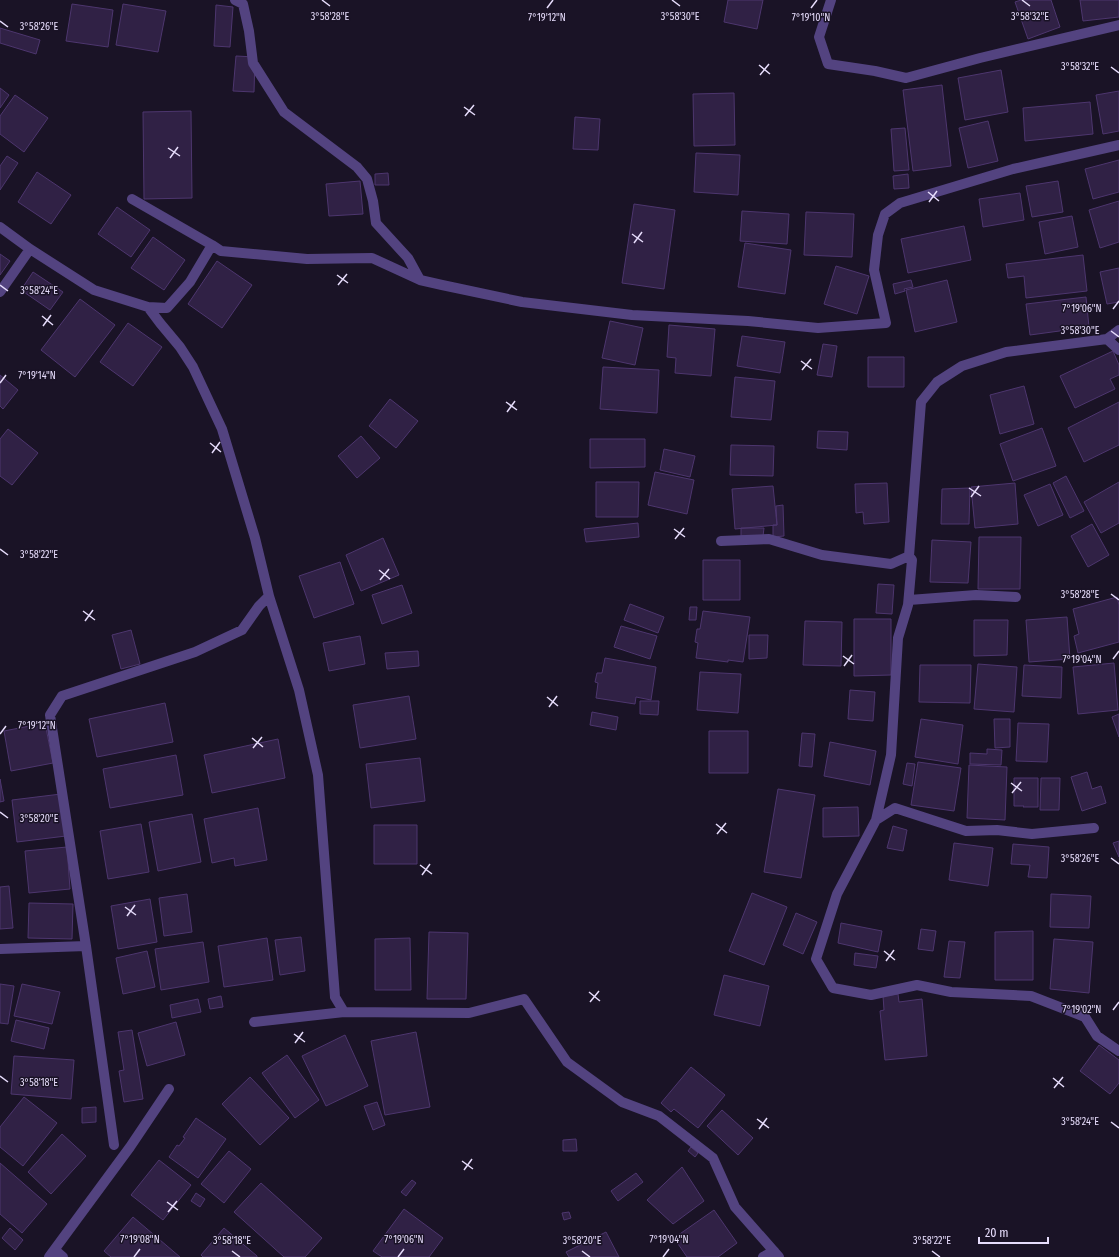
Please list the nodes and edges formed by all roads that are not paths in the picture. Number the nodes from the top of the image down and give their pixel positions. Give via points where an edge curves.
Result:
1 (235, 0) edge
2 (831, 0) edge
3 (1119, 25) edge
4 (1119, 145) edge
5 (132, 199) dead end
6 (0, 226) edge
7 (212, 244) junction
8 (30, 249) junction
9 (420, 280) junction
10 (0, 292) edge
11 (148, 307) junction
12 (1119, 330) edge
13 (1107, 339) junction
14 (1119, 350) edge
15 (721, 541) dead end
16 (909, 556) junction
17 (269, 596) junction
18 (1016, 597) dead end
19 (909, 600) junction
20 (876, 820) junction
21 (1094, 828) dead end
22 (86, 946) junction
23 (0, 949) edge
24 (344, 1012) junction
25 (254, 1022) dead end
26 (1119, 1051) edge
27 (170, 1089) dead end
28 (114, 1145) dead end
29 (52, 1253) edge
30 (776, 1254) edge
31 (63, 1257) edge
32 (763, 1257) edge

1 - 9 street via 243,4 253,63 284,112 357,167 367,179 376,223 408,258
2 - 3 street via 819,37 828,64 906,78
4 - 9 street via 998,174 900,203 885,214 878,235 874,270 886,323 818,328 748,321 632,315 522,302
5 - 7 street
6 - 8 street
7 - 9 street via 221,251 307,259 372,258
7 - 11 street via 190,282 167,308
8 - 10 street
8 - 11 street via 94,290
11 - 17 street via 193,367 222,429 255,538
12 - 13 street
13 - 14 street
13 - 16 street via 1006,352 962,366 937,382 921,402
15 - 16 street via 768,539 822,555 891,564
16 - 19 street via 912,560
17 - 22 street via 242,630 194,652 62,696 50,715
17 - 24 street via 299,690 318,775 334,997
18 - 19 street via 976,595
19 - 20 street via 898,638 891,755
20 - 21 street via 895,808 966,831 997,830 1032,834
20 - 26 street via 837,894 816,959 833,988 871,995 917,985 951,992 1031,996 1085,1017 1097,1036
22 - 23 street
22 - 28 street
24 - 25 street
24 - 30 street via 469,1013 524,999 566,1062 622,1102 659,1116 713,1158 735,1207
27 - 29 street
29 - 31 street
30 - 32 street

